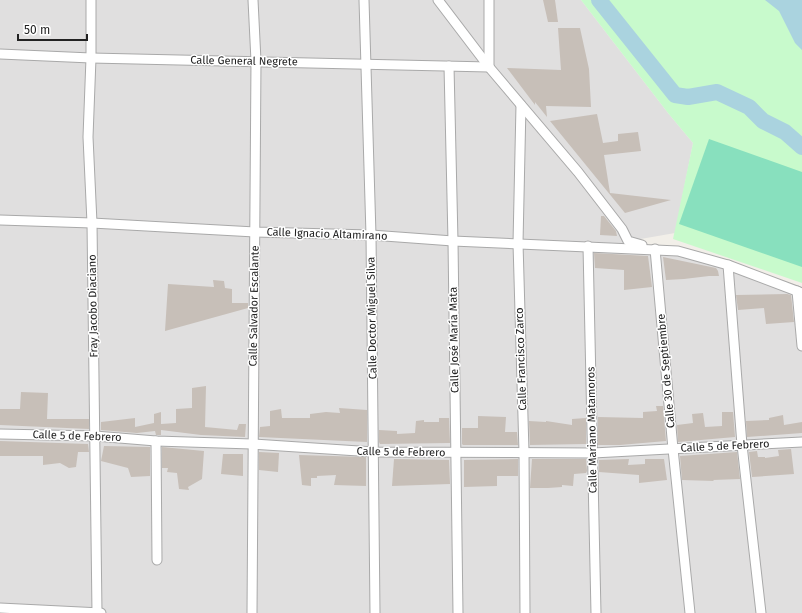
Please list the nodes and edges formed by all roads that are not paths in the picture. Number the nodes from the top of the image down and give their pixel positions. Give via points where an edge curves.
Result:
1 (90, 0) edge
2 (253, 0) edge
3 (364, 0) edge
4 (438, 0) edge
5 (489, 0) edge
6 (0, 54) edge
7 (91, 58) junction
8 (256, 61) junction
9 (365, 64) junction
10 (449, 66) junction
11 (489, 67) junction
12 (521, 105) junction
13 (0, 220) edge
14 (92, 223) junction
15 (255, 232) junction
16 (371, 235) junction
17 (453, 241) junction
18 (628, 241) junction
19 (518, 243) junction
20 (588, 246) junction
21 (617, 247) junction
22 (655, 249) junction
23 (728, 265) junction
24 (799, 292) edge
25 (802, 346) edge
26 (0, 434) edge
27 (95, 436) junction
28 (156, 441) junction
29 (802, 442) edge
30 (252, 444) junction
31 (742, 444) junction
32 (673, 449) junction
33 (374, 452) junction
34 (456, 452) junction
35 (524, 452) junction
36 (593, 453) junction
37 (157, 560) dead end
38 (0, 608) edge
39 (97, 613) edge
40 (101, 613) edge
41 (252, 613) edge
42 (375, 613) edge
43 (458, 613) edge
44 (526, 613) edge
45 (596, 613) edge
46 (690, 613) edge
47 (760, 613) edge

1 - 7 street, Fray Jacobo Diaciano
2 - 8 street, Calle Salvador Escalante
3 - 9 street, Calle Doctor Miguel Silva
4 - 11 street
5 - 11 street
6 - 7 street, Calle General Negrete
7 - 8 street, Calle General Negrete
7 - 14 street, Fray Jacobo Diaciano via 88,137
8 - 9 street, Calle General Negrete
8 - 15 street, Calle Salvador Escalante
9 - 10 street, Calle General Negrete
9 - 16 street, Calle Doctor Miguel Silva
10 - 11 street, Calle General Negrete
10 - 17 street, Calle José María Mata
11 - 12 street
12 - 18 street via 578,172 622,229
12 - 19 street, Calle Francisco Zarco
13 - 14 street, Calle Ignacio Altamirano
14 - 15 street, Calle Ignacio Altamirano
14 - 27 street, Fray Jacobo Diaciano
15 - 16 street, Calle Ignacio Altamirano
15 - 30 street, Calle Salvador Escalante
16 - 17 street, Calle Ignacio Altamirano
16 - 33 street, Calle Doctor Miguel Silva
17 - 19 street, Calle Ignacio Altamirano
17 - 34 street, Calle José María Mata
18 - 21 street
18 - 22 street
19 - 20 street, Calle Ignacio Altamirano
19 - 35 street, Calle Francisco Zarco
20 - 21 street, Calle Ignacio Altamirano
20 - 36 street, Calle Mariano Matamoros
21 - 22 street, Calle Ignacio Altamirano
22 - 23 street via 678,251
22 - 32 street, Calle 30 de Septiembre
23 - 24 street
23 - 31 street
24 - 25 street
26 - 27 street, Calle 5 de Febrero
27 - 28 street, Calle 5 de Febrero
27 - 39 street, Fray Jacobo Diaciano
28 - 30 street, Calle 5 de Febrero
28 - 37 street
29 - 31 street, Calle 5 de Febrero
30 - 33 street, Calle 5 de Febrero
30 - 41 street, Calle Salvador Escalante
31 - 32 street, Calle 5 de Febrero
31 - 47 street
32 - 36 street, Calle 5 de Febrero
32 - 46 street, Calle 30 de Septiembre
33 - 34 street, Calle 5 de Febrero
33 - 42 street, Calle Doctor Miguel Silva
34 - 35 street, Calle 5 de Febrero
34 - 43 street, Calle José María Mata
35 - 36 street, Calle 5 de Febrero
35 - 44 street, Calle Francisco Zarco
36 - 45 street, Calle Mariano Matamoros
38 - 39 street
39 - 40 street

